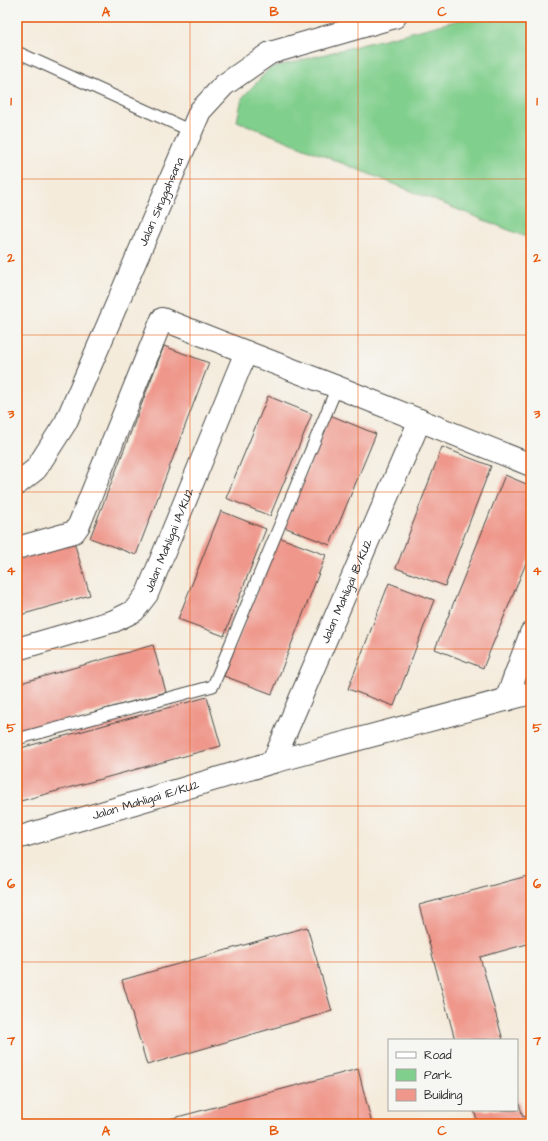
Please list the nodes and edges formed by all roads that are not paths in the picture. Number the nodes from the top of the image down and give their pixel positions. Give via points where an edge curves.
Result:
1 (396, 17) edge
2 (17, 52) edge
3 (191, 131) junction
4 (246, 352) junction
5 (337, 387) junction
6 (420, 420) junction
7 (531, 465) edge
8 (17, 484) edge
9 (17, 548) edge
10 (531, 633) edge
11 (17, 649) edge
12 (531, 693) edge
13 (506, 700) junction
14 (17, 739) edge
15 (273, 762) junction
16 (17, 838) edge

1 - 3 street, Jalan Singgahsana via 270,53 224,85 200,111
2 - 3 lane
3 - 8 street, Jalan Singgahsana via 66,422 36,469
4 - 5 street
4 - 9 street via 162,319 79,525 74,532
4 - 11 street, Jalan Mahligai 1A/KU2 via 147,594 134,610 114,620
5 - 6 street
5 - 14 lane via 213,686
6 - 7 street
6 - 15 street, Jalan Mahligai 1B/KU2
10 - 13 street
12 - 13 street, Jalan Mahligai 1E/KU2
13 - 15 street, Jalan Mahligai 1E/KU2
15 - 16 street, Jalan Mahligai 1E/KU2

